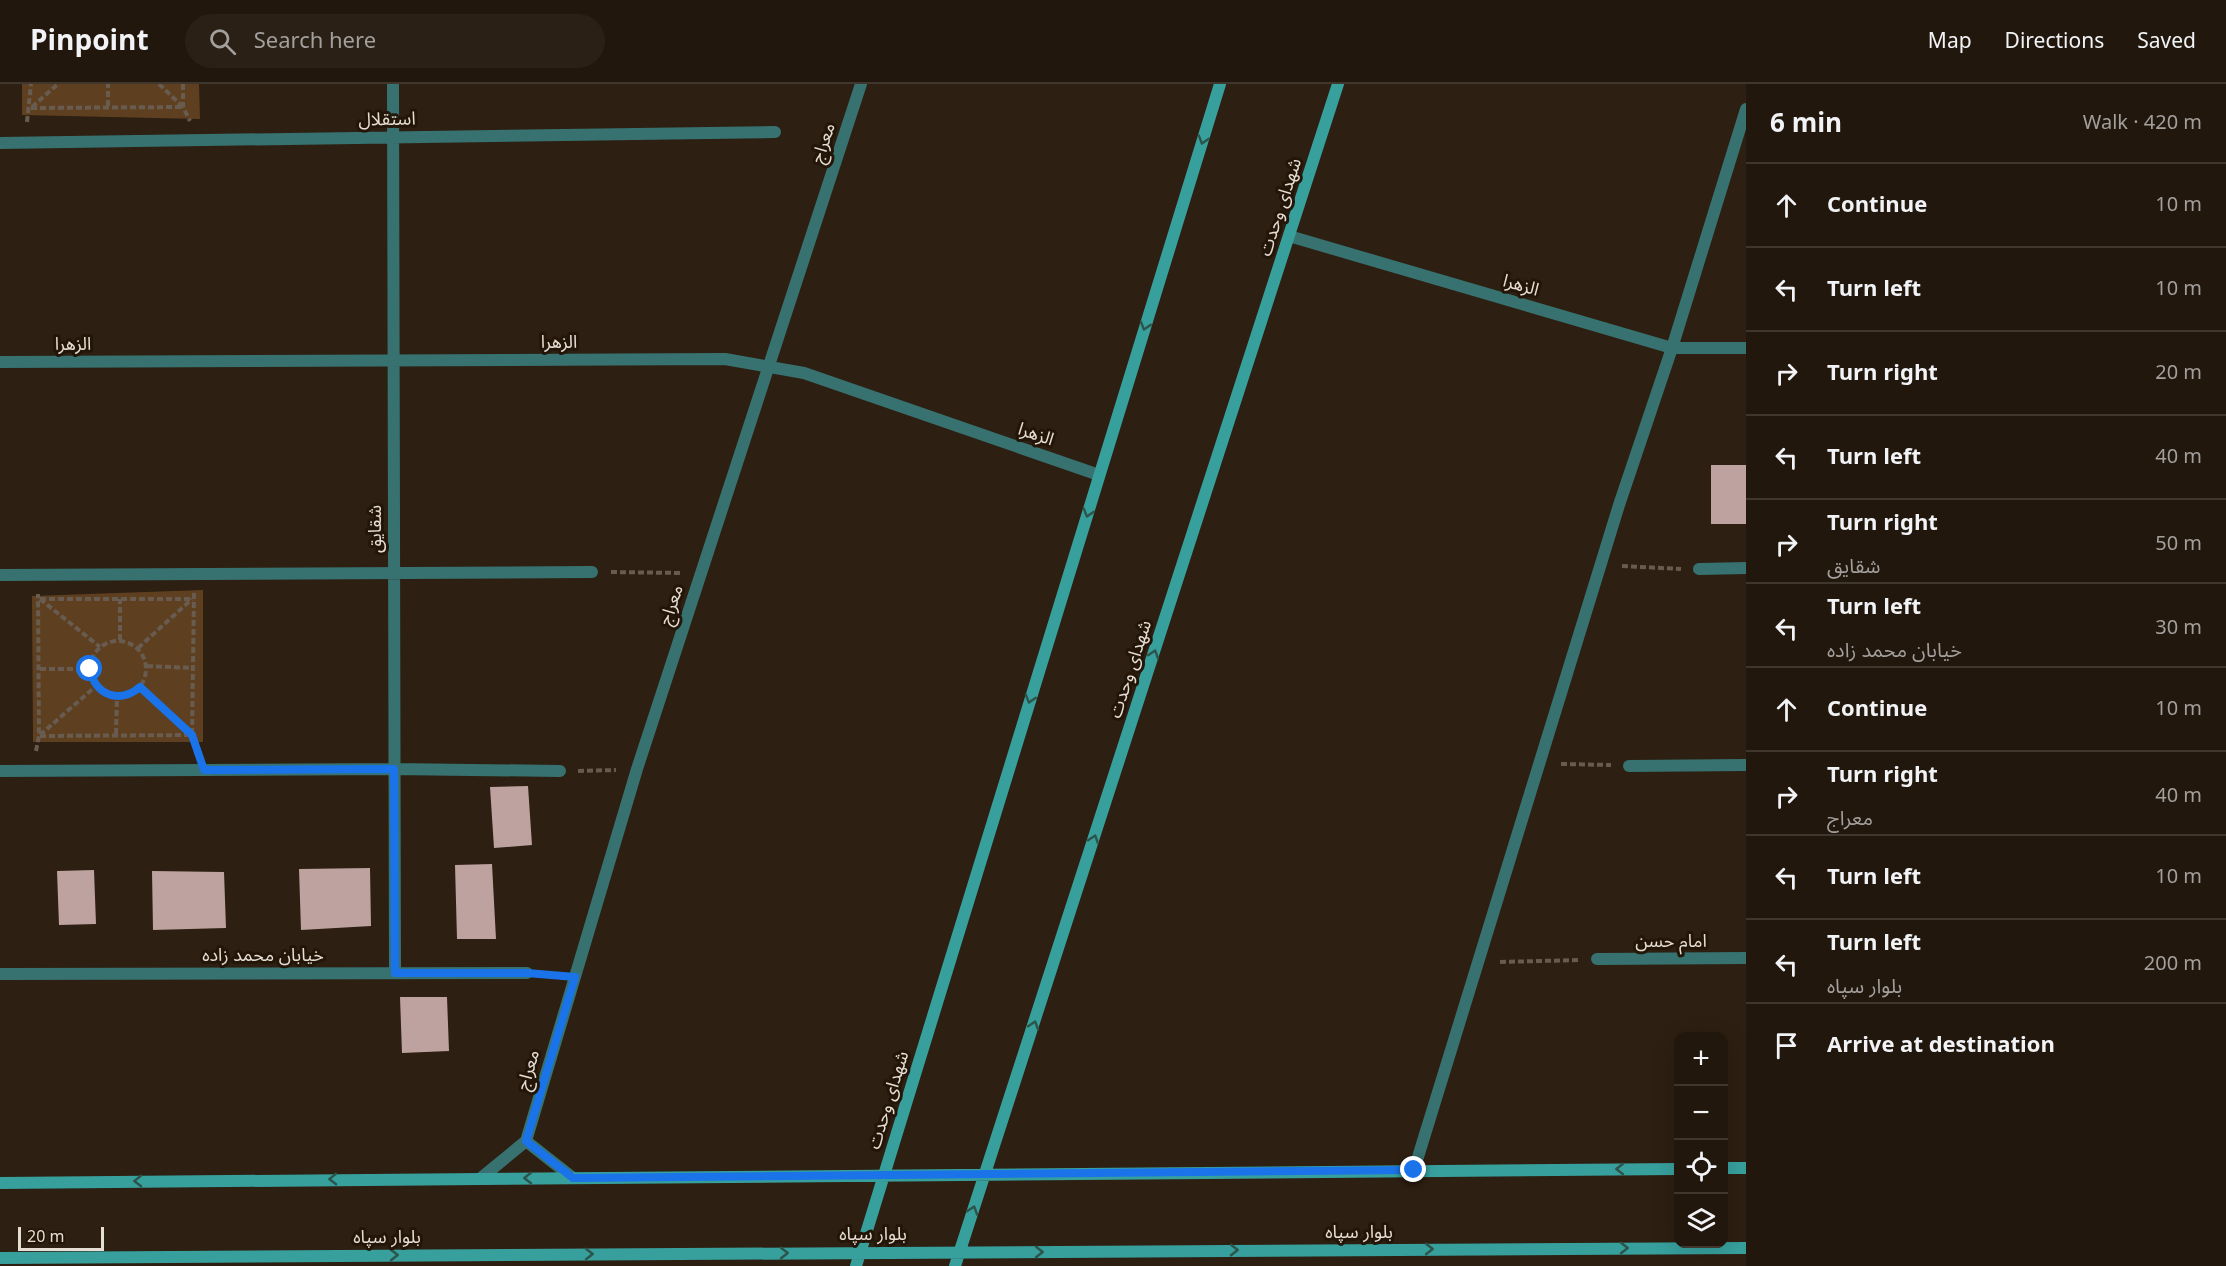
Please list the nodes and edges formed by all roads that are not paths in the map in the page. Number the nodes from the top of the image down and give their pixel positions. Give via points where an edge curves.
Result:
1 (393, 84) edge
2 (861, 84) edge
3 (1220, 84) edge
4 (1338, 84) edge
5 (1746, 109) edge
6 (776, 132) dead end
7 (393, 137) junction
8 (0, 143) edge
9 (1289, 236) junction
10 (1672, 348) junction
11 (1746, 348) edge
12 (393, 360) junction
13 (0, 362) edge
14 (768, 367) junction
15 (1099, 475) junction
16 (1746, 568) edge
17 (1699, 569) road end
18 (592, 572) road end
19 (393, 573) junction
20 (0, 575) edge
21 (1746, 765) edge
22 (1629, 766) road end
23 (394, 769) junction
24 (0, 771) edge
25 (560, 771) road end
26 (1746, 958) edge
27 (1597, 959) road end
28 (395, 973) junction
29 (527, 973) dead end
30 (0, 974) edge
31 (526, 1141) junction
32 (1728, 1168) edge
33 (1746, 1168) edge
34 (1674, 1169) edge
35 (1414, 1170) junction
36 (985, 1174) junction
37 (884, 1175) junction
38 (481, 1178) junction
39 (573, 1178) junction
40 (0, 1183) edge
41 (1746, 1248) edge
42 (860, 1252) junction
43 (960, 1252) junction
44 (0, 1258) edge
45 (489, 1260) edge
46 (856, 1266) edge
47 (955, 1266) edge

1 - 7 street, شقایق
2 - 14 street, معراج
3 -> 15 main road, شهدای وحدت
4 - 9 main road, شهدای وحدت
5 - 10 street
6 - 7 street, استقلال
7 - 8 street, استقلال
7 - 12 street, شقایق
9 - 10 street, الزهرا
36 -> 9 main road, شهدای وحدت
10 - 11 street, الزهرا
10 - 35 street
12 - 13 street, الزهرا
12 - 14 street, الزهرا via 725,359
12 - 19 street, شقایق
14 - 15 street, الزهرا via 804,373
14 - 31 street, معراج via 637,769
15 -> 37 main road, شهدای وحدت
16 - 17 street
18 - 19 street
19 - 20 street
19 - 23 street, شقایق
21 - 22 street
23 - 24 street
23 - 25 street
23 - 28 street, شقایق
26 - 27 street, امام حسن
28 - 29 street, خیابان محمد زاده
28 - 30 street, خیابان محمد زاده
31 - 38 street
31 - 39 street
32 - 33 main road
34 -> 35 main road
35 - 36 main road
36 - 37 main road
43 -> 36 main road, شهدای وحدت
37 - 39 main road
37 - 42 main road, شهدای وحدت
39 -> 38 main road
38 -> 40 main road
43 -> 41 main road, بلوار سپاه
42 - 43 main road, بلوار سپاه
45 -> 42 main road, بلوار سپاه
42 - 46 main road, شهدای وحدت
43 - 47 main road, شهدای وحدت
44 -> 45 main road, بلوار سپاه

